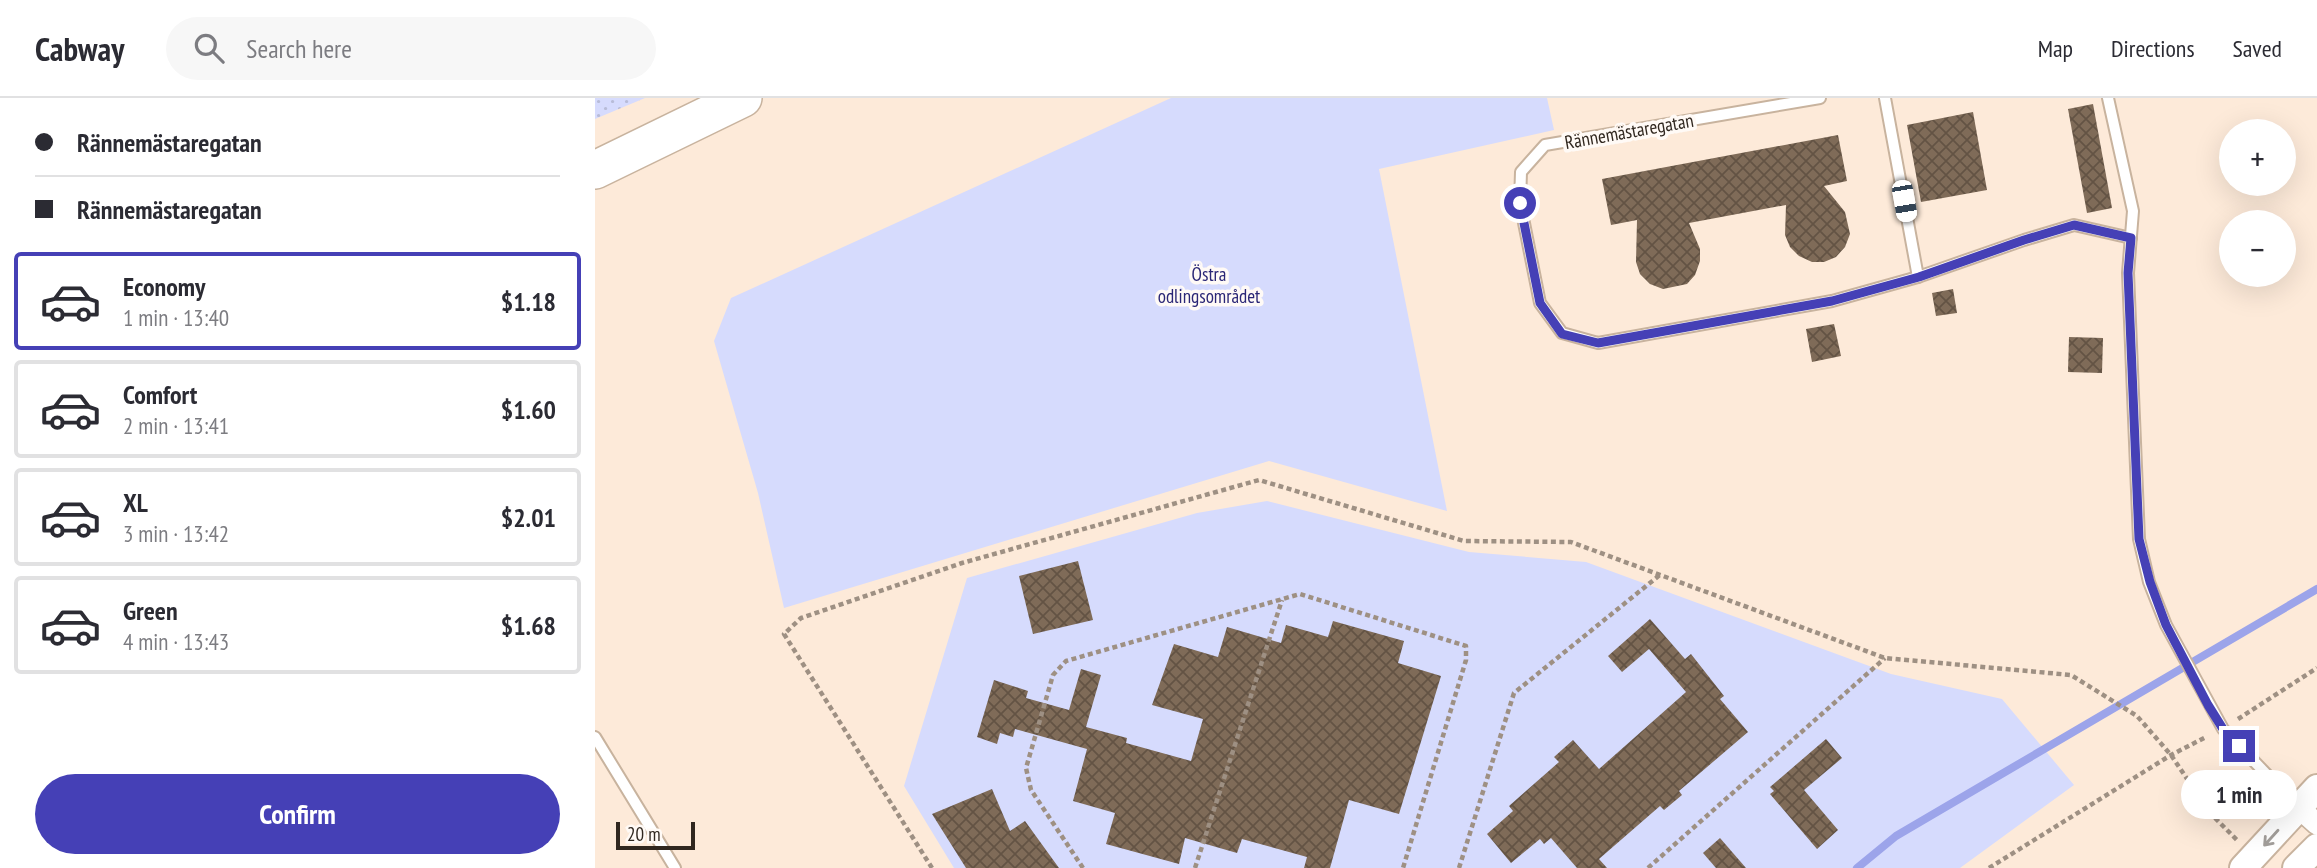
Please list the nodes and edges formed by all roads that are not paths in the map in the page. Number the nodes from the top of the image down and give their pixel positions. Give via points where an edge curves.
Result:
1 (701, 98) edge
2 (743, 98) edge
3 (1820, 98) edge
4 (1885, 98) edge
5 (2108, 98) edge
6 (595, 143) edge
7 (595, 170) edge
8 (2131, 238) junction
9 (1919, 277) junction
10 (595, 737) edge
11 (2317, 788) edge
12 (2307, 816) edge
13 (2317, 847) edge
14 (2248, 863) edge
15 (675, 868) edge
16 (2295, 868) edge

1 - 6 highway
2 - 7 highway
3 - 9 lane, Rännemästaregatan via 1545,145 1521,172 1520,203 1540,303 1562,334 1598,343 1832,301
4 - 9 lane
5 - 8 lane via 2133,211
8 - 9 lane, Rännemästaregatan via 2074,225
8 - 12 lane via 2128,273 2139,539 2150,582 2166,625 2223,729
10 - 15 lane
11 - 12 street
12 -> 14 street
13 - 16 street

